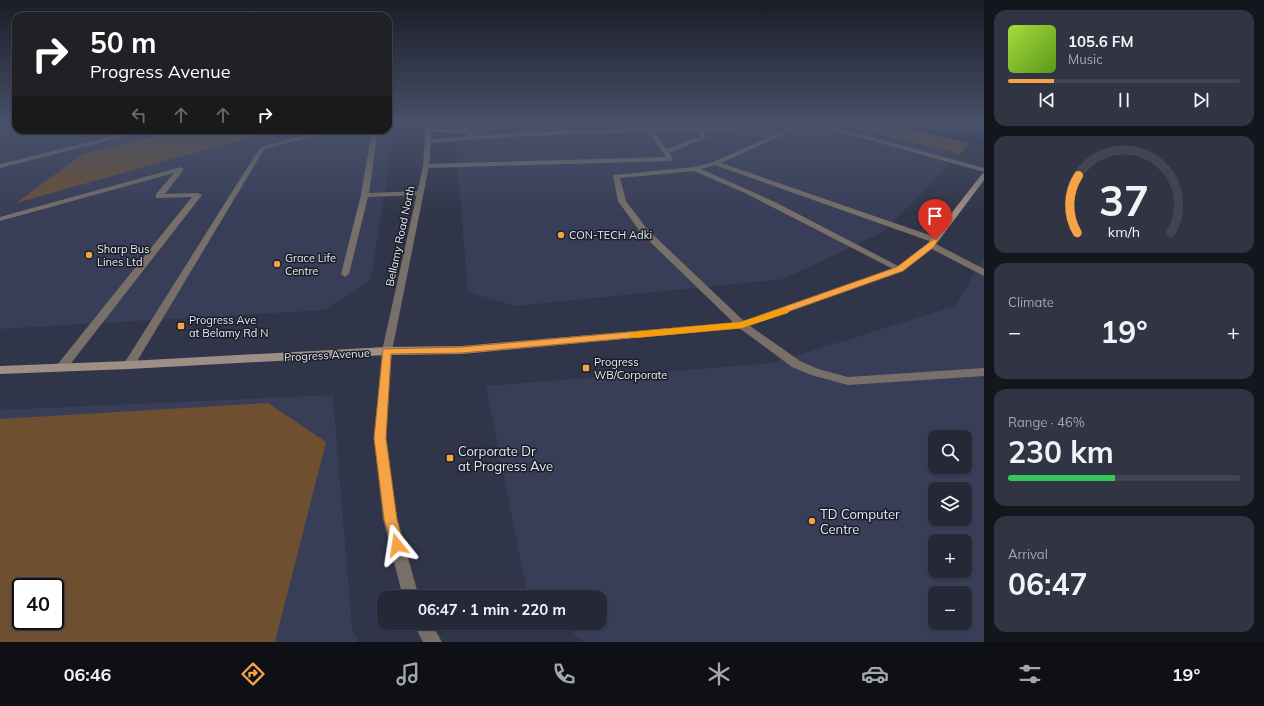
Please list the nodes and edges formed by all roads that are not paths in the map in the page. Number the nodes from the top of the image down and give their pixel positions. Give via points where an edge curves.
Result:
1 (45, 155) edge
2 (257, 155) edge
3 (372, 155) edge
4 (427, 155) edge
5 (667, 155) edge
6 (733, 155) edge
7 (929, 155) edge
8 (715, 163) junction
9 (0, 166) edge
10 (426, 166) junction
11 (695, 169) junction
12 (984, 170) edge
13 (984, 175) edge
14 (420, 193) junction
15 (365, 195) junction
16 (0, 218) edge
17 (933, 243) junction
18 (900, 269) junction
19 (984, 273) edge
20 (345, 274) dead end
21 (742, 325) junction
22 (387, 351) junction
23 (129, 366) junction
24 (61, 368) junction
25 (0, 370) edge
26 (984, 372) edge
27 (409, 590) edge
28 (425, 630) edge
29 (433, 642) edge

1 - 9 street
2 - 23 street
3 - 15 street
4 - 10 street, Bellamy Road North
5 - 10 street via 670,159
6 - 8 street
7 - 12 street
8 - 11 street
8 - 17 street
10 - 14 street, Bellamy Road North
11 - 18 street via 756,195
11 - 21 street via 616,176 622,201 644,231
13 - 17 main road, Progress Avenue
14 - 15 street
14 - 22 street, Bellamy Road North
15 - 20 street
16 - 24 street via 181,169 159,196 198,195
17 - 18 main road, Progress Avenue
17 - 19 street
18 - 21 main road, Progress Avenue
21 - 22 main road, Progress Avenue via 462,350
21 - 26 street via 796,364 848,381
22 - 23 main road, Progress Avenue
22 - 27 street, Bellamy Road North via 380,438 390,519
23 - 24 main road, Progress Avenue
24 - 25 main road, Progress Avenue
28 - 29 street

